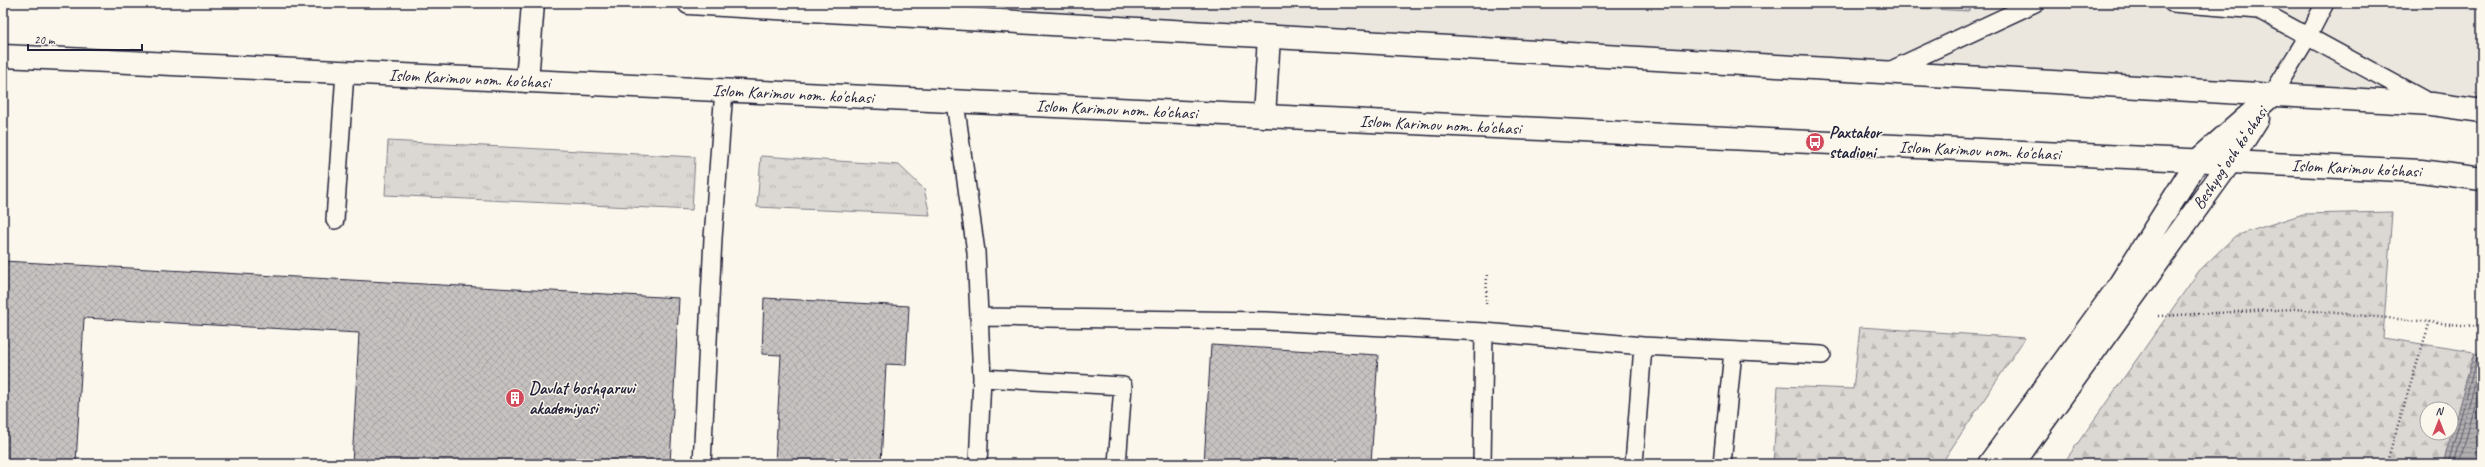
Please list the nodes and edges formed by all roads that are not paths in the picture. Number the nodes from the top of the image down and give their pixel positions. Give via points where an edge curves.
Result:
1 (533, 3) edge
2 (689, 3) edge
3 (2035, 3) edge
4 (2172, 3) edge
5 (2325, 3) edge
6 (852, 8) edge
7 (2308, 36) junction
8 (1269, 37) junction
9 (3, 56) edge
10 (345, 72) junction
11 (1886, 72) junction
12 (527, 81) junction
13 (724, 90) junction
14 (2272, 95) junction
15 (955, 102) junction
16 (2432, 104) junction
17 (2482, 111) edge
18 (1264, 116) junction
19 (2198, 160) junction
20 (2230, 162) junction
21 (2482, 179) edge
22 (335, 220) dead end
23 (979, 317) junction
24 (1484, 332) junction
25 (1643, 346) junction
26 (1733, 351) junction
27 (1822, 355) dead end
28 (982, 378) junction
29 (702, 464) edge
30 (978, 464) edge
31 (1117, 464) edge
32 (1482, 464) edge
33 (1634, 464) edge
34 (1722, 464) edge
35 (1989, 464) edge
36 (2013, 464) edge

1 - 12 main road
2 - 6 main road
3 - 11 lane
4 - 7 lane via 2259,10
5 - 7 lane
6 - 8 main road
7 - 14 lane
7 - 16 lane
8 - 11 main road
8 - 18 main road
9 - 10 main road, Islom Karimov nom. ko'chasi
10 - 12 main road, Islom Karimov nom. ko'chasi
10 - 22 lane
11 - 14 main road
12 - 13 main road, Islom Karimov nom. ko'chasi
13 - 15 main road, Islom Karimov nom. ko'chasi
13 - 29 lane via 713,238
14 - 16 main road
14 - 19 main road, Beshyogʻoch koʻchasi
14 - 20 main road, Beshyogʻoch koʻchasi
15 - 18 main road, Islom Karimov nom. ko'chasi
15 - 23 lane via 976,252
16 - 17 main road
18 - 19 main road, Islom Karimov nom. ko'chasi
19 - 20 main road, Islom Karimov nom. ko'chasi
19 - 35 main road, Beshyogʻoch koʻchasi via 2116,290
20 - 21 main road, Islom Karimov ko'chasi via 2421,171
20 - 36 main road, Beshyogʻoch koʻchasi
23 - 24 lane via 1266,320
23 - 28 lane
24 - 25 lane
24 - 32 lane
25 - 26 lane
25 - 33 lane
26 - 27 lane
26 - 34 lane
28 - 30 lane
28 - 31 lane via 1123,386

